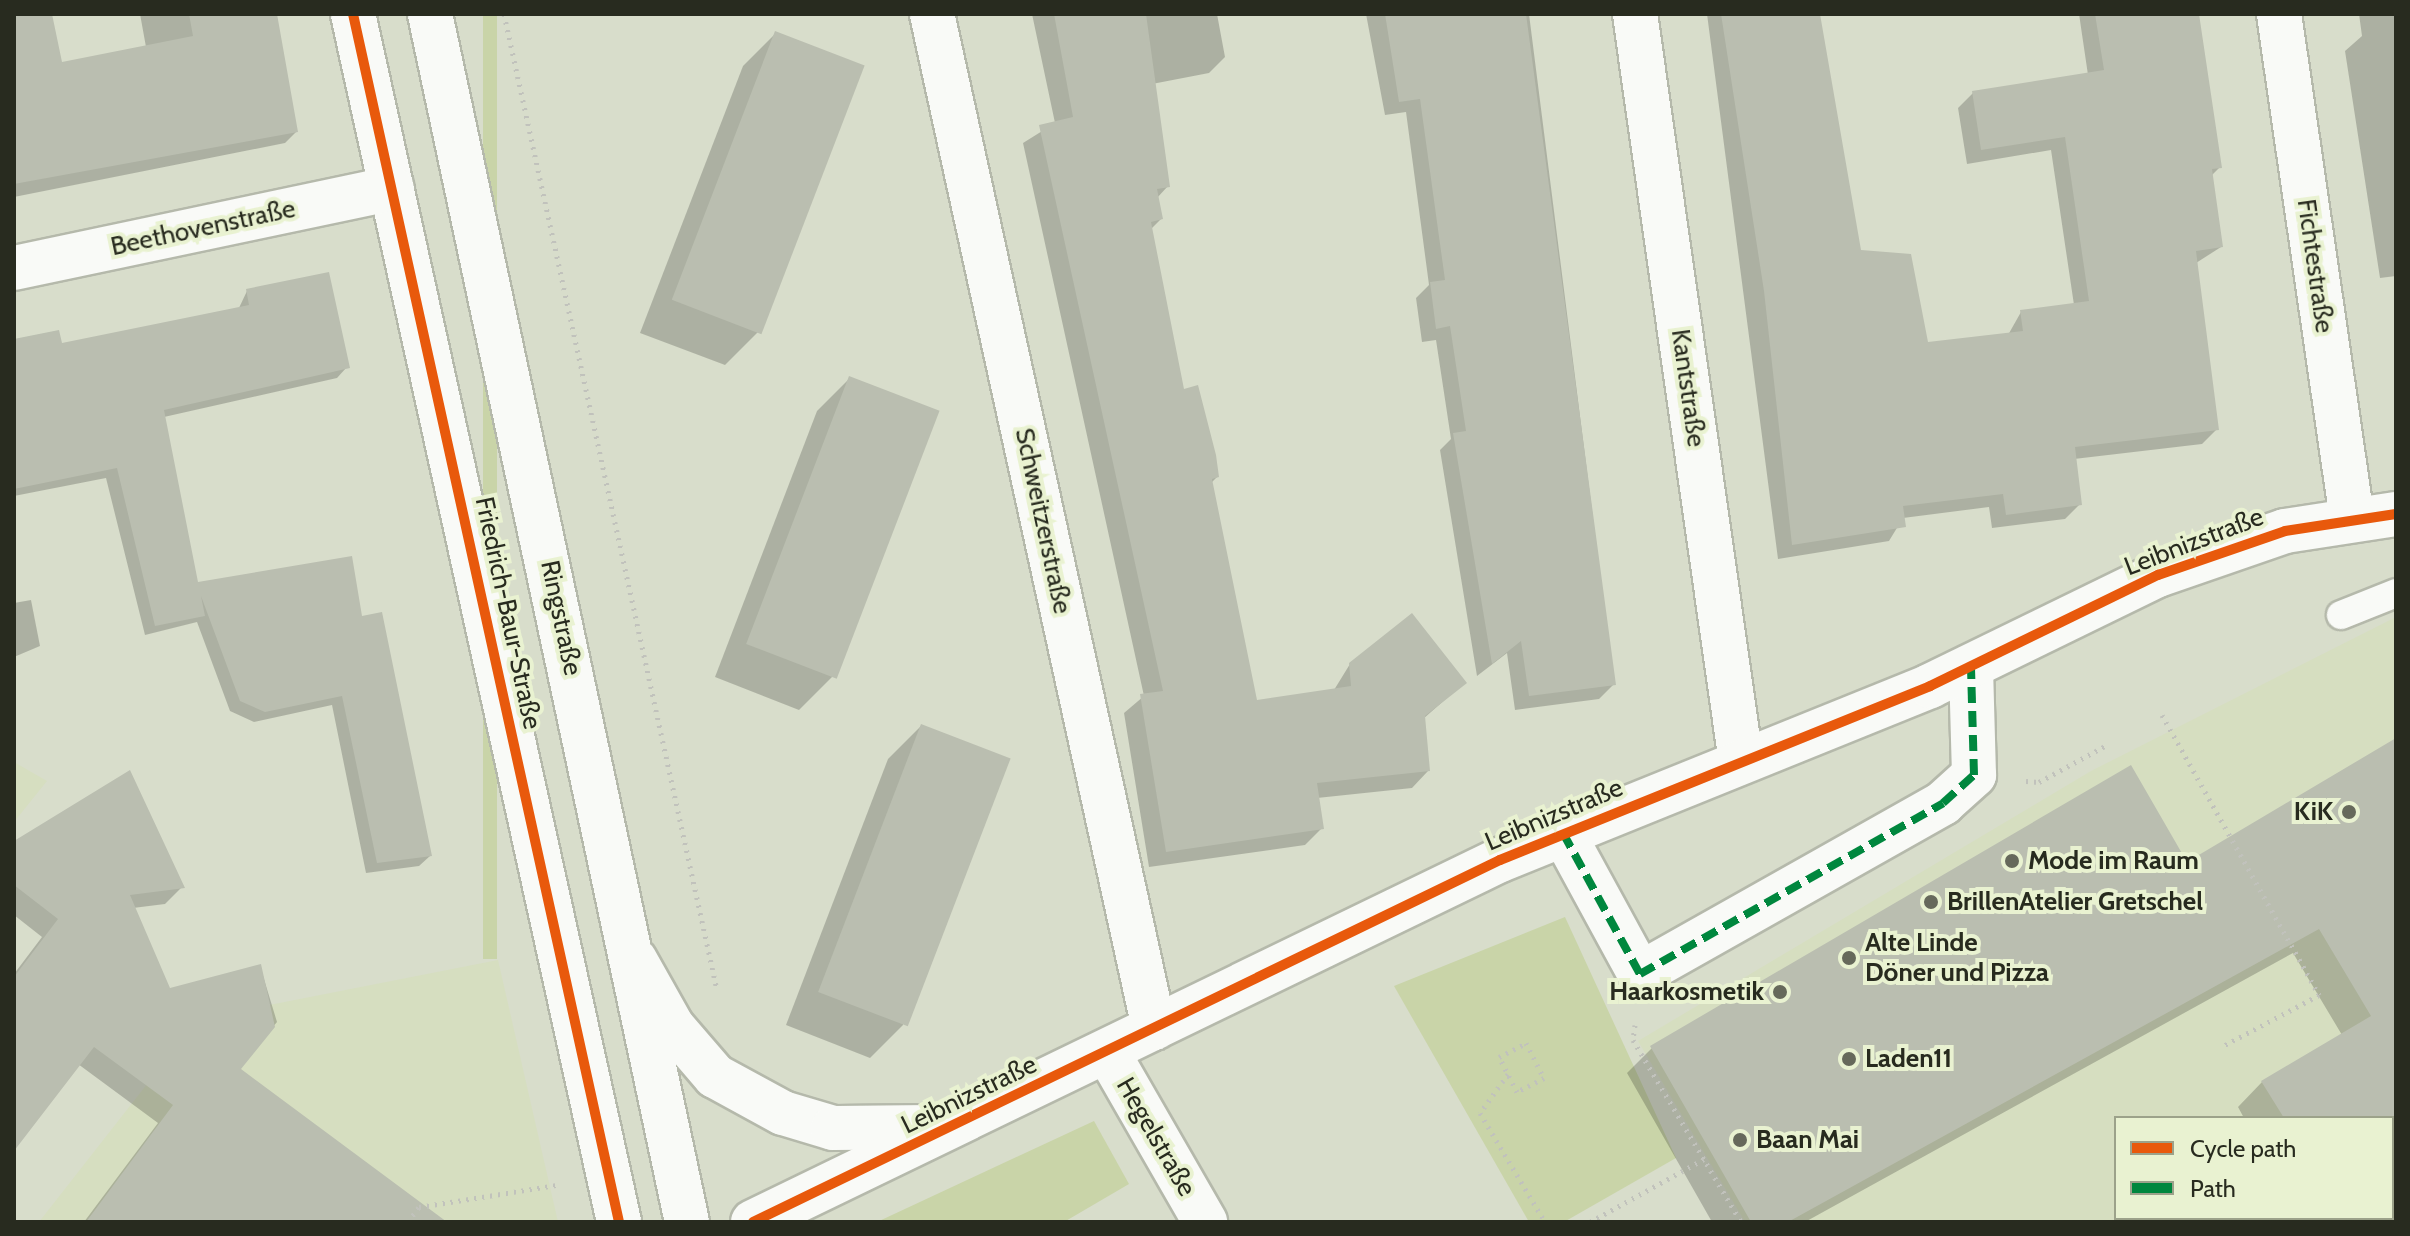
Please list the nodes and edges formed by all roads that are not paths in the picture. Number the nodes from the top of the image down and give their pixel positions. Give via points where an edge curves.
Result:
1 (353, 14) edge
2 (430, 14) edge
3 (932, 14) edge
4 (1635, 14) edge
5 (2279, 14) edge
6 (392, 188) junction
7 (14, 268) edge
8 (2396, 514) edge
9 (2352, 519) junction
10 (2396, 593) edge
11 (2341, 615) dead end
12 (1971, 668) junction
13 (1741, 762) junction
14 (1563, 833) junction
15 (635, 960) junction
16 (1154, 1028) junction
17 (1108, 1053) junction
18 (959, 1124) junction
19 (619, 1222) edge
20 (687, 1222) edge
21 (753, 1222) edge
22 (1205, 1222) edge

1 - 6 street, Friedrich-Baur-Straße
2 - 15 street, Ringstraße
3 - 16 street, Schweitzerstraße
4 - 13 street, Kantstraße
5 - 9 street, Fichtestraße
6 - 7 street, Beethovenstraße
6 - 19 street, Friedrich-Baur-Straße
8 - 9 street, Leibnizstraße
9 - 12 street, Leibnizstraße via 2285,531 2158,575
10 - 11 lane
12 - 13 street, Leibnizstraße
12 - 14 street, Leibnizstraße via 1974,775 1943,803 1640,974
13 - 14 street, Leibnizstraße
14 - 16 street, Leibnizstraße
15 - 18 street, Leibnizstraße via 672,1026 715,1076 783,1113 833,1128
15 - 20 street, Ringstraße
16 - 17 street, Leibnizstraße
17 - 18 street, Leibnizstraße
17 - 22 street, Hegelstraße
18 - 21 street, Leibnizstraße

